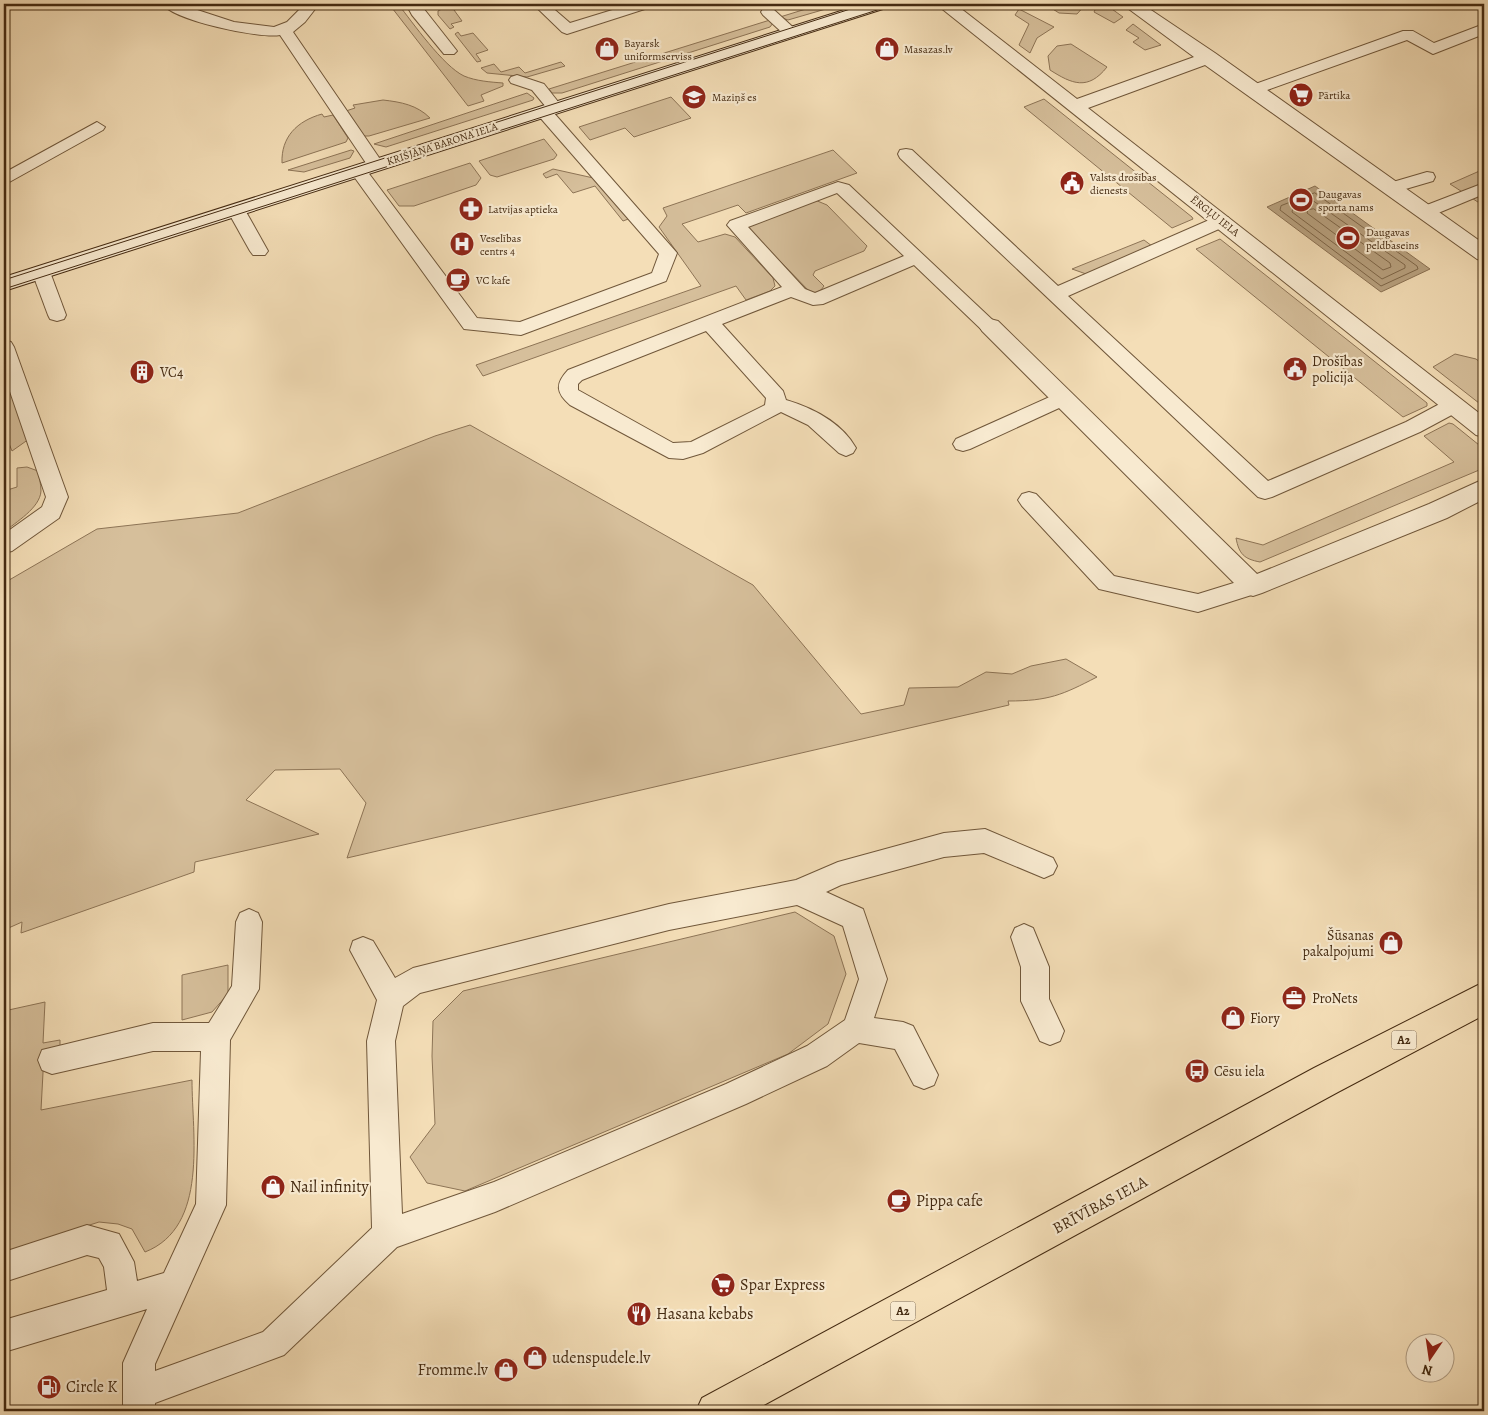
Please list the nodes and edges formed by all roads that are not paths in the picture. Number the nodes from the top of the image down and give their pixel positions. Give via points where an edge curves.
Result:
1 (170, 4) edge
2 (312, 4) edge
3 (413, 4) edge
4 (540, 4) edge
5 (646, 4) edge
6 (880, 4) edge
7 (945, 4) edge
8 (1131, 4) edge
9 (768, 12) dead end
10 (1484, 29) edge
11 (284, 30) junction
12 (791, 33) junction
13 (449, 50) dead end
14 (1209, 57) junction
15 (517, 80) dead end
16 (1253, 90) junction
17 (1076, 106) junction
18 (549, 110) junction
19 (97, 127) dead end
20 (906, 154) dead end
21 (367, 168) junction
22 (1426, 177) dead end
23 (4, 180) edge
24 (1392, 188) junction
25 (1484, 188) edge
26 (236, 210) junction
27 (1425, 212) junction
28 (1222, 221) junction
29 (259, 251) dead end
30 (1484, 254) edge
31 (916, 258) junction
32 (40, 272) junction
33 (4, 284) edge
34 (794, 289) junction
35 (1056, 294) junction
36 (57, 315) dead end
37 (710, 323) junction
38 (990, 326) joint
39 (6, 361) edge
40 (1063, 398) junction
41 (776, 404) junction
42 (1454, 405) junction
43 (1484, 429) edge
44 (963, 444) dead end
45 (846, 448) dead end
46 (1484, 488) edge
47 (1029, 500) dead end
48 (4, 545) edge
49 (1254, 586) junction
50 (1044, 866) dead end
51 (798, 892) junction
52 (249, 922) dead end
53 (1024, 937) dead end
54 (363, 950) dead end
55 (391, 998) junction
56 (1484, 998) edge
57 (856, 1029) junction
58 (1050, 1031) dead end
59 (216, 1038) junction
60 (52, 1060) dead end
61 (924, 1075) dead end
62 (387, 1235) junction
63 (4, 1267) edge
64 (175, 1285) junction
65 (124, 1299) junction
66 (4, 1336) edge
67 (139, 1402) edge
68 (715, 1411) edge

1 - 11 lane via 176,9 232,26 256,31
2 - 11 lane via 300,20
3 - 13 lane
4 - 5 lane via 567,29
6 - 12 street, KRIŠJĀŅA BARONA IELA
7 - 17 street, ĒRGĻU IELA
8 - 14 street
9 - 12 lane
10 - 16 lane via 1432,49 1408,34
11 - 21 lane
12 - 18 street, KRIŠJĀŅA BARONA IELA
14 - 16 street
14 - 17 street
15 - 18 lane via 538,87
16 - 24 street
17 - 28 street, ĒRGĻU IELA
18 - 21 street, KRIŠJĀŅA BARONA IELA
18 - 21 lane via 668,253 660,277 521,329 471,324
19 - 23 lane
20 - 35 lane
21 - 26 street, KRIŠJĀŅA BARONA IELA
22 - 24 lane
24 - 27 street
25 - 27 lane
26 - 29 lane
26 - 32 street, KRIŠJĀŅA BARONA IELA
27 - 30 street
28 - 35 lane
28 - 42 street, ĒRGĻU IELA
31 - 34 lane via 823,298 804,297
31 - 34 lane via 838,186 736,225
31 - 38 lane
32 - 33 street, KRIŠJĀŅA BARONA IELA
32 - 36 lane
34 - 37 lane
35 - 42 lane via 1265,491
37 - 41 lane via 776,396
37 - 41 lane via 575,375 568,382 568,392 669,450 683,451 696,448 772,410
38 - 40 street
39 - 48 lane via 57,496 51,512
40 - 44 lane
40 - 49 street
41 - 45 lane via 822,423
42 - 43 street, ĒRGĻU IELA
46 - 49 street
47 - 49 lane via 1107,583 1198,604
50 - 51 lane via 985,841 944,845 838,874
51 - 55 lane via 669,917 413,981
51 - 57 lane via 854,918 873,979
52 - 59 lane via 245,989
53 - 58 lane via 1035,967 1035,1001
54 - 55 lane
55 - 62 lane via 381,1041
56 - 68 highway, BRĪVĪBAS IELA / A2 via 1326,1080
57 - 61 lane via 903,1036
57 - 62 lane via 817,1056 736,1094 495,1197
59 - 60 lane via 153,1037
59 - 64 lane via 211,1205
62 - 67 lane via 273,1344
63 - 65 lane via 87,1240 108,1245 119,1262
64 - 65 lane
64 - 67 lane via 139,1363
65 - 66 lane

